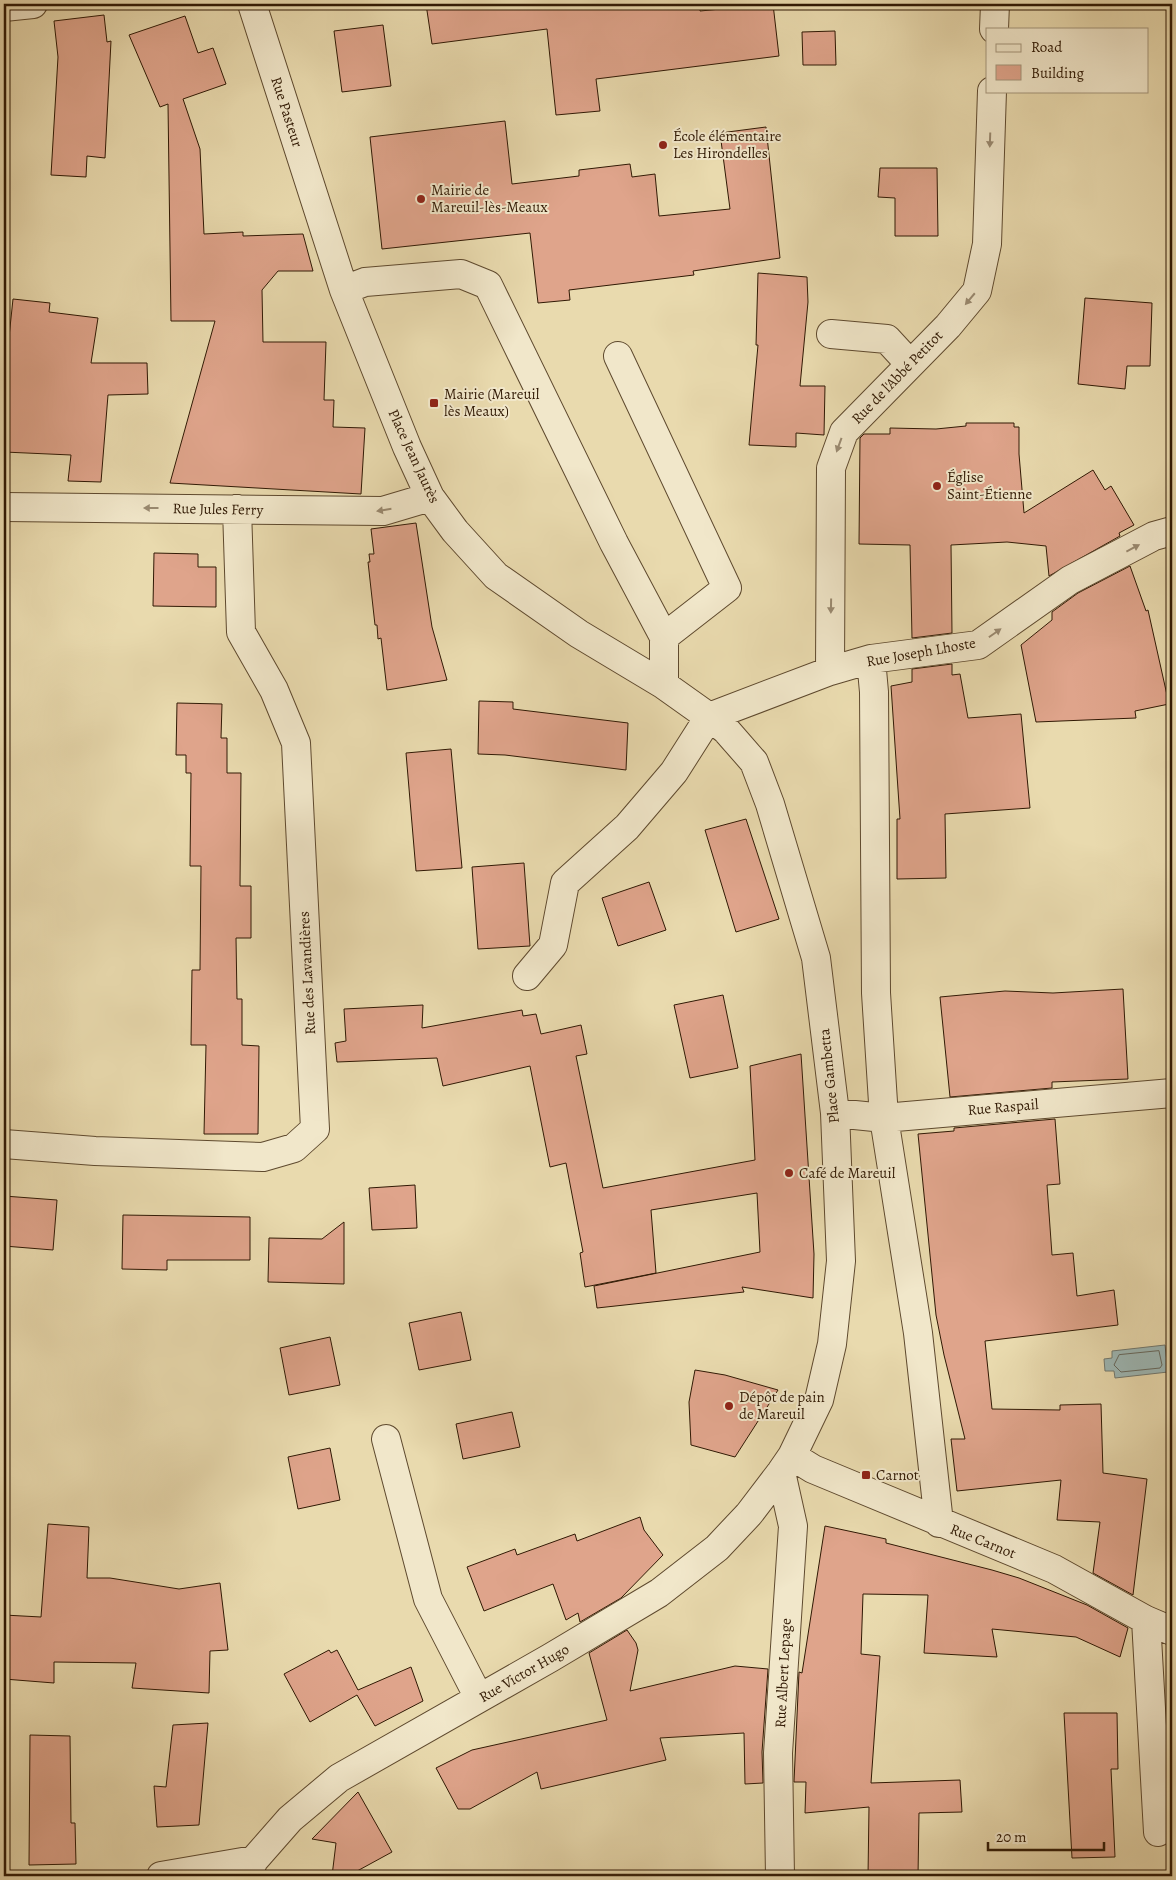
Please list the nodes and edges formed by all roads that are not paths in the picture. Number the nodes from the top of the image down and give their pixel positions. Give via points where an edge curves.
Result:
1 (33, 4) edge
2 (252, 4) edge
3 (995, 4) edge
4 (4, 7) edge
5 (994, 28) edge
6 (992, 92) edge
7 (322, 221) joint
8 (344, 290) junction
9 (831, 334) dead end
10 (618, 356) dead end
11 (910, 364) junction
12 (430, 497) junction
13 (4, 507) edge
14 (237, 509) junction
15 (1172, 531) edge
16 (664, 637) junction
17 (871, 659) junction
18 (830, 671) junction
19 (664, 685) junction
20 (709, 717) junction
21 (527, 976) dead end
22 (1172, 1093) edge
23 (835, 1113) junction
24 (884, 1118) junction
25 (4, 1144) edge
26 (386, 1439) dead end
27 (786, 1464) junction
28 (939, 1523) junction
29 (1146, 1620) junction
30 (1172, 1631) edge
31 (480, 1698) junction
32 (1158, 1832) dead end
33 (251, 1868) edge
34 (162, 1876) edge
35 (780, 1876) edge

1 - 4 street
2 - 7 street, Rue Pasteur
3 - 5 street
6 -> 11 street, Rue de l'Abbé Petitot via 987,244 977,291
7 - 8 street, Place Jean Jaurès
8 - 12 street, Place Jean Jaurès
8 - 16 street via 365,282 461,274 488,285 614,543
9 - 11 street via 887,339
10 - 16 street via 727,588
11 -> 18 street, Rue de l'Abbé Petitot via 844,432 830,468
12 -> 14 street, Rue Jules Ferry via 383,511
12 - 19 street, Place Jean Jaurès via 455,531 496,576 579,634
14 -> 13 street, Rue Jules Ferry
14 - 25 street, Rue des Lavandières via 241,632 274,690 296,743 315,1129 294,1148 263,1157
17 -> 15 street, Rue Joseph Lhoste via 978,645 1070,580 1154,536
16 - 19 street
17 - 18 street, Rue Joseph Lhoste
17 - 24 street via 874,692 876,993
18 - 20 street, Rue Joseph Lhoste
19 - 20 street, Place Jean Jaurès
20 - 21 street via 674,772 627,827 565,883 552,945
20 - 23 street, Place Gambetta via 726,730 754,762 770,804 816,958
22 - 24 street, Rue Raspail
23 - 24 street, Rue Raspail
23 - 27 street, Place Gambetta via 841,1261 832,1344 819,1400
24 - 28 street via 918,1333
26 - 31 street via 428,1599
27 - 28 street, Rue Carnot via 813,1469
27 - 31 street, Rue Victor Hugo via 749,1514 716,1548 659,1593
27 - 35 street, Rue Albert Lepage via 793,1526 778,1753
28 - 29 street, Rue Carnot via 1054,1569
29 - 30 street, Rue Carnot
29 - 32 street
31 - 33 street, Rue Victor Hugo via 339,1778 290,1819
33 - 34 street

